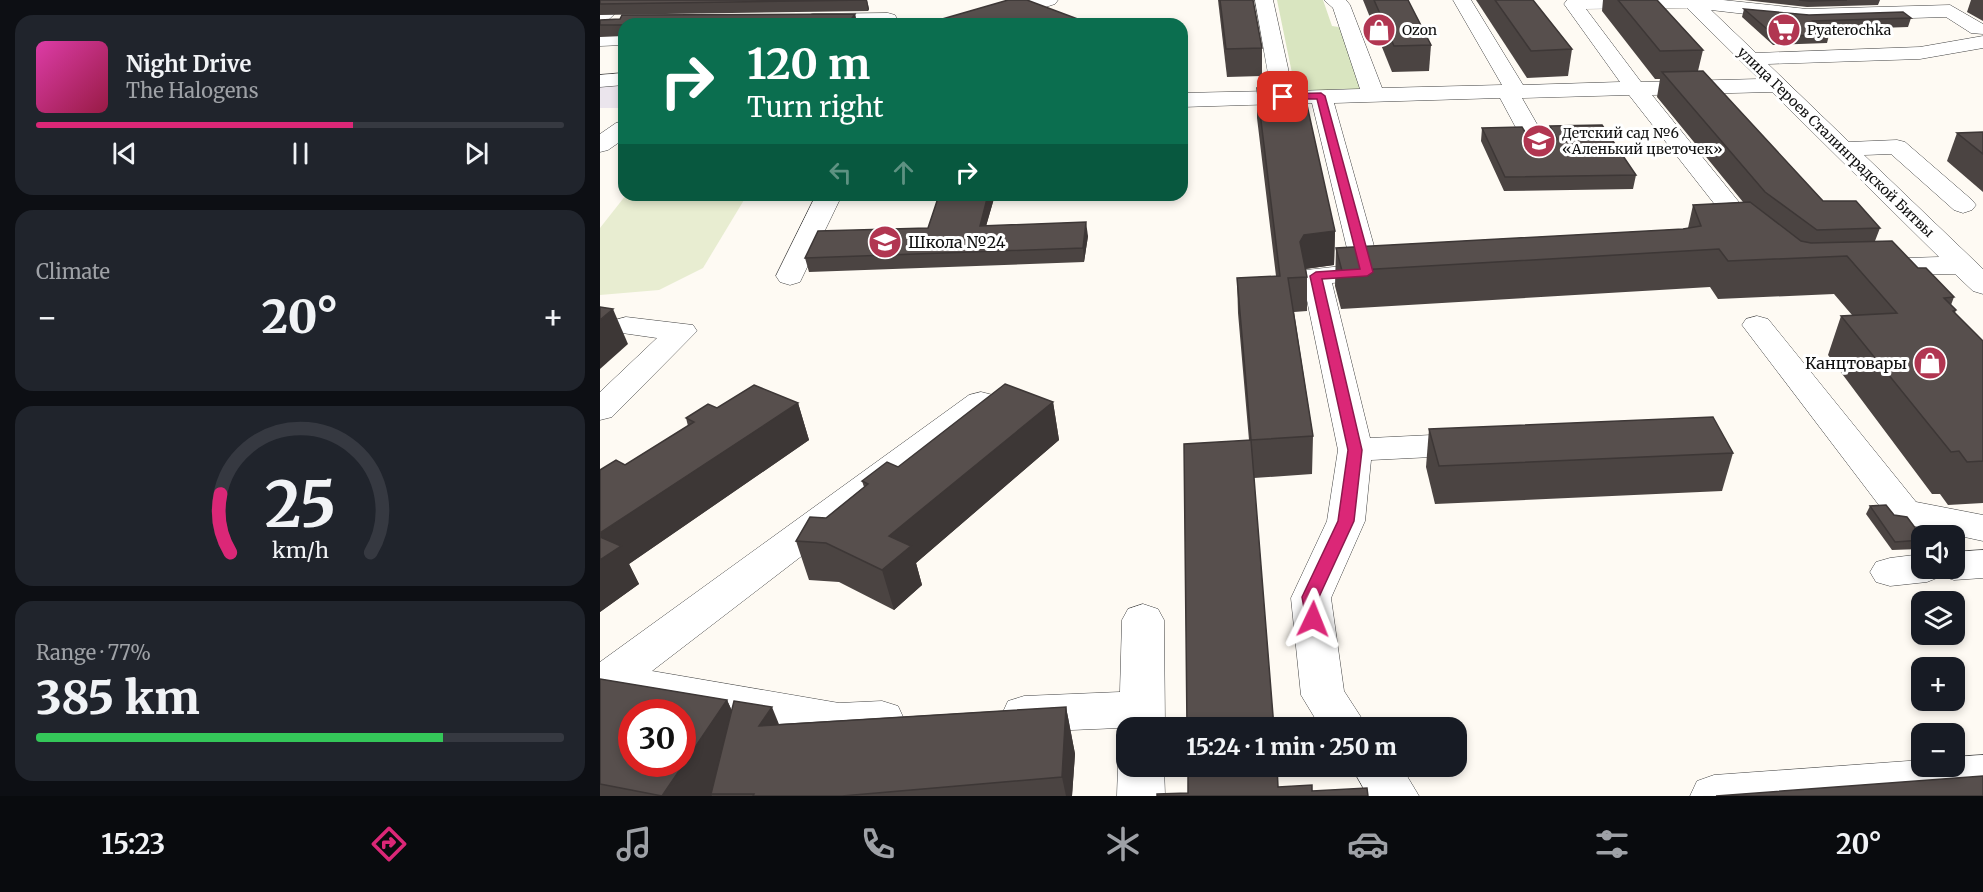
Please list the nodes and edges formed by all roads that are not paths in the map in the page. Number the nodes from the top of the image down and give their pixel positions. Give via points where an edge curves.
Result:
1 (1049, 0) edge
2 (1264, 0) edge
3 (1333, 0) edge
4 (1462, 0) edge
5 (1691, 1) edge
6 (886, 11) edge
7 (799, 12) edge
8 (627, 14) edge
9 (600, 17) edge
10 (992, 18) edge
11 (600, 23) edge
12 (618, 23) edge
13 (1981, 36) edge
14 (600, 40) edge
15 (1750, 59) junction
16 (618, 80) edge
17 (600, 81) edge
18 (1777, 85) junction
19 (1635, 88) junction
20 (1512, 91) junction
21 (618, 93) edge
22 (600, 94) edge
23 (1373, 94) junction
24 (1321, 96) junction
25 (1283, 97) junction
26 (1188, 100) edge
27 (618, 132) edge
28 (600, 145) edge
29 (1843, 149) junction
30 (1540, 152) edge
31 (826, 201) edge
32 (1973, 205) edge
33 (1904, 208) junction
34 (1711, 231) edge
35 (1963, 265) junction
36 (1847, 268) edge
37 (1402, 270) edge
38 (1367, 272) junction
39 (790, 276) dead end
40 (1983, 285) edge
41 (1757, 325) dead end
42 (626, 326) dead end
43 (981, 402) edge
44 (600, 410) edge
45 (1509, 443) edge
46 (1355, 450) junction
47 (1981, 539) edge
48 (1965, 555) edge
49 (1911, 570) edge
50 (1890, 572) dead end
51 (1143, 620) dead end
52 (604, 679) edge
53 (990, 715) edge
54 (1116, 717) edge
55 (1142, 717) edge
56 (1338, 717) edge
57 (920, 718) edge
58 (1983, 775) edge
59 (1141, 777) edge
60 (1382, 777) edge
61 (1141, 796) edge
62 (1395, 796) edge
63 (1714, 796) edge

1 - 10 street
2 - 25 street
3 - 23 street via 1341,5
4 - 20 street
5 - 13 street via 1807,15 1950,11
5 - 15 street, улица Героев Сталинградской Битвы
5 - 19 street via 1574,4
6 - 7 street
8 - 9 street
8 - 11 street
12 - 14 street
13 - 15 street via 1920,54
15 - 18 street, улица Героев Сталинградской Битвы
16 - 17 street
18 - 19 street
18 - 29 street, улица Героев Сталинградской Битвы
19 - 20 street
19 - 34 street via 1756,235
20 - 23 street
20 - 30 street
21 - 22 street
23 - 24 street
24 - 25 street
24 - 38 street
25 - 26 street
27 - 28 street
29 - 32 street via 1897,147
29 - 33 street, улица Героев Сталинградской Битвы
31 - 39 street
32 - 33 street
33 - 35 street, улица Героев Сталинградской Битвы
35 - 36 street
35 - 40 street, улица Героев Сталинградской Битвы
37 - 38 street
38 - 46 street via 1316,276
41 - 47 street via 1904,512
42 - 44 street via 682,331
43 - 52 street
45 - 46 street
46 - 56 street via 1346,521 1311,597 1323,695
47 - 48 street
49 - 50 street
51 - 55 street
52 - 57 street via 839,721
53 - 54 street
58 - 63 street
59 - 61 street
60 - 62 street

